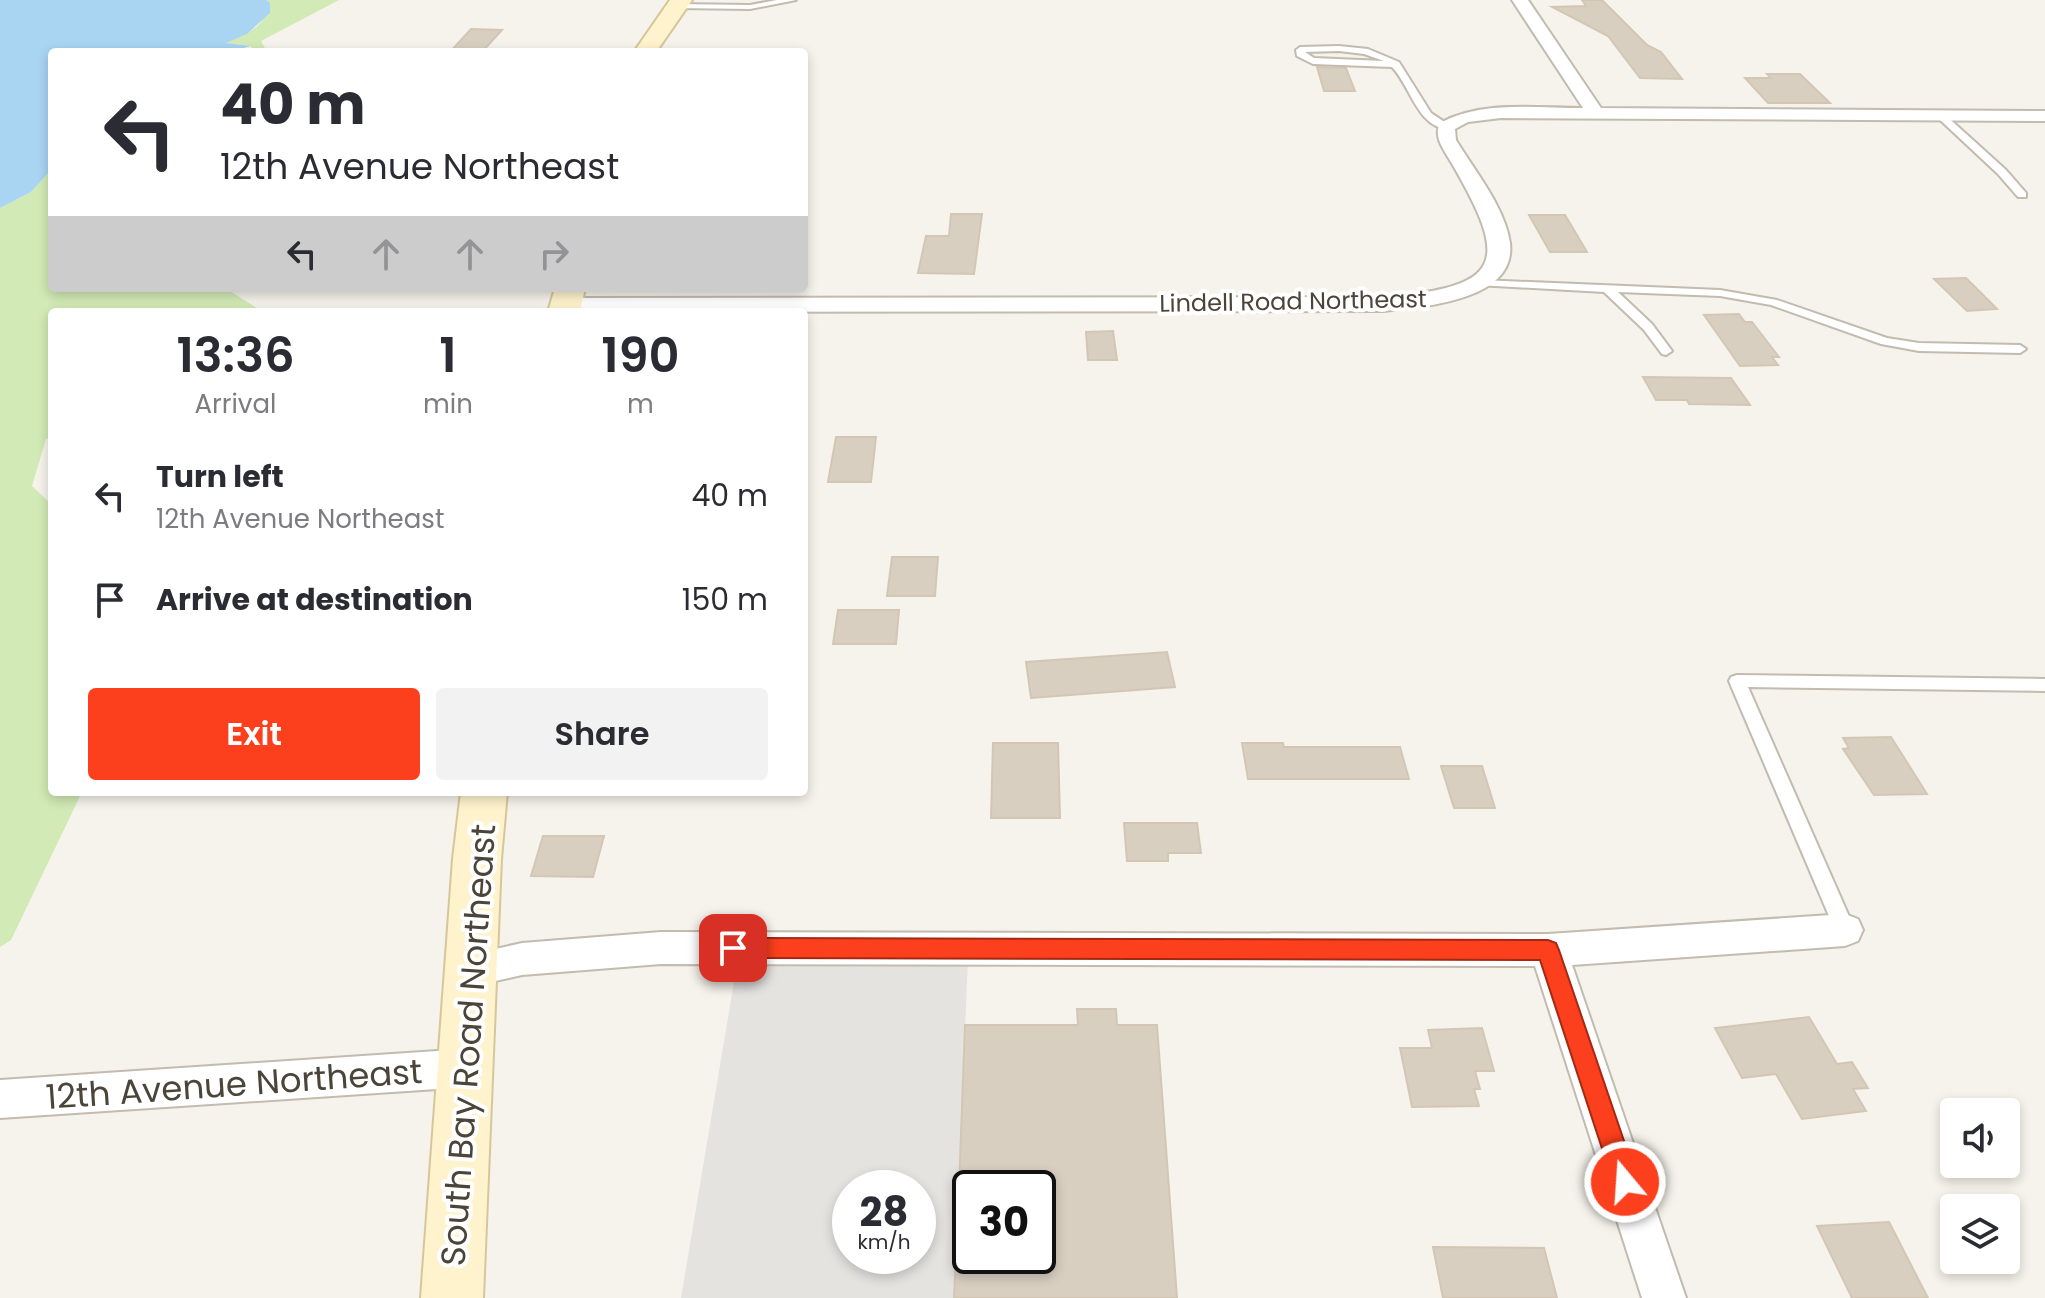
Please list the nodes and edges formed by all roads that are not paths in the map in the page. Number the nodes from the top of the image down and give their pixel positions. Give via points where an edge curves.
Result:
1 (792, 0) edge
2 (1520, 0) edge
3 (678, 3) edge
4 (648, 48) edge
5 (1396, 64) junction
6 (1596, 114) junction
7 (1940, 115) junction
8 (2045, 116) edge
9 (1446, 127) junction
10 (2022, 195) dead end
11 (1481, 283) junction
12 (1606, 287) junction
13 (567, 302) edge
14 (2020, 349) dead end
15 (1666, 351) dead end
16 (2045, 685) edge
17 (484, 796) edge
18 (1845, 930) joint
19 (1548, 950) junction
20 (473, 969) junction
21 (467, 1068) junction
22 (0, 1099) edge
23 (452, 1298) edge
24 (1664, 1298) edge

1 - 3 lane via 750,7
2 - 6 street
3 - 4 street
5 - 5 lane via 1363,50 1300,50 1313,61
5 - 9 lane via 1427,115
6 - 7 street
6 - 9 street via 1480,114
7 - 8 street
7 - 10 lane
9 - 11 street via 1447,140 1500,241 1496,266
11 - 12 lane
11 - 13 street, Lindell Road Northeast via 1429,300 1383,304
12 - 14 lane via 1720,293 1773,302 1885,341 1919,347
12 - 15 lane
16 - 18 lane via 1737,681
17 - 20 street, South Bay Road Northeast
18 - 19 street
19 - 20 street via 661,948 522,959
19 - 24 street
20 - 21 street, South Bay Road Northeast
21 - 22 street, 12th Avenue Northeast
21 - 23 street, South Bay Road Northeast

